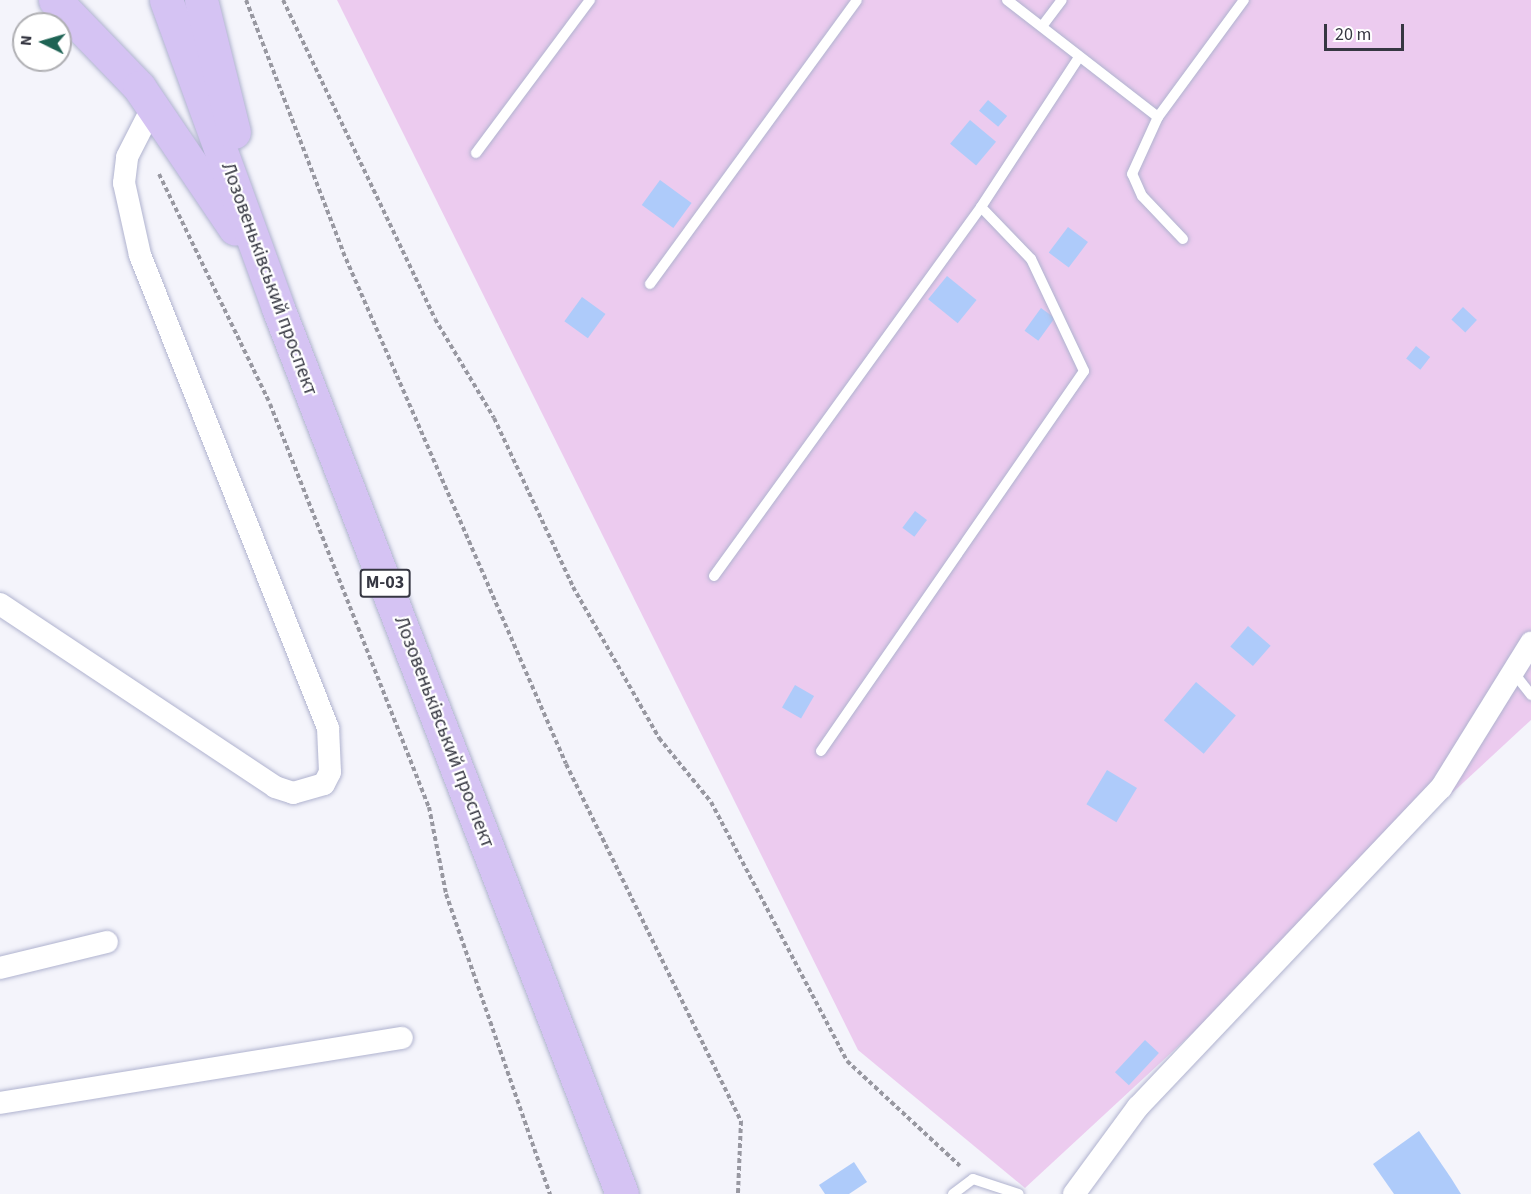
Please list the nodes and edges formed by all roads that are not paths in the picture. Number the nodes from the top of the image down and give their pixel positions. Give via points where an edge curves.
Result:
1 (55, 0) edge
2 (166, 0) edge
3 (201, 0) edge
4 (590, 0) edge
5 (857, 0) edge
6 (1008, 0) edge
7 (1062, 0) edge
8 (1244, 0) edge
9 (1043, 25) junction
10 (1079, 57) junction
11 (1158, 117) junction
12 (146, 119) junction
13 (476, 153) dead end
14 (981, 207) junction
15 (1183, 239) dead end
16 (650, 284) dead end
17 (278, 308) junction
18 (714, 576) dead end
19 (0, 604) edge
20 (1531, 643) edge
21 (1514, 673) junction
22 (1531, 695) edge
23 (821, 751) dead end
24 (107, 942) dead end
25 (0, 968) edge
26 (402, 1038) dead end
27 (0, 1103) edge
28 (622, 1194) edge
29 (953, 1194) edge
30 (1019, 1194) edge
31 (1074, 1194) edge

1 - 12 highway
2 - 17 highway, Лозовеньківський проспект / М-03
3 - 17 highway
4 - 13 lane
5 - 16 lane
6 - 9 lane
7 - 9 lane
8 - 11 lane
9 - 10 lane
10 - 11 lane
10 - 14 lane
11 - 15 lane via 1132,174 1142,196
12 - 17 highway via 232,222
12 - 19 street via 127,157 124,183 140,255 328,728 330,772 324,784 293,793 274,787
14 - 18 lane
14 - 23 lane via 1031,259 1084,371
17 - 28 highway, Лозовеньківський проспект / М-03
20 - 21 street
21 - 22 lane
21 - 31 street via 1441,788 1138,1107
24 - 25 street
26 - 27 street
29 - 30 lane via 973,1179

